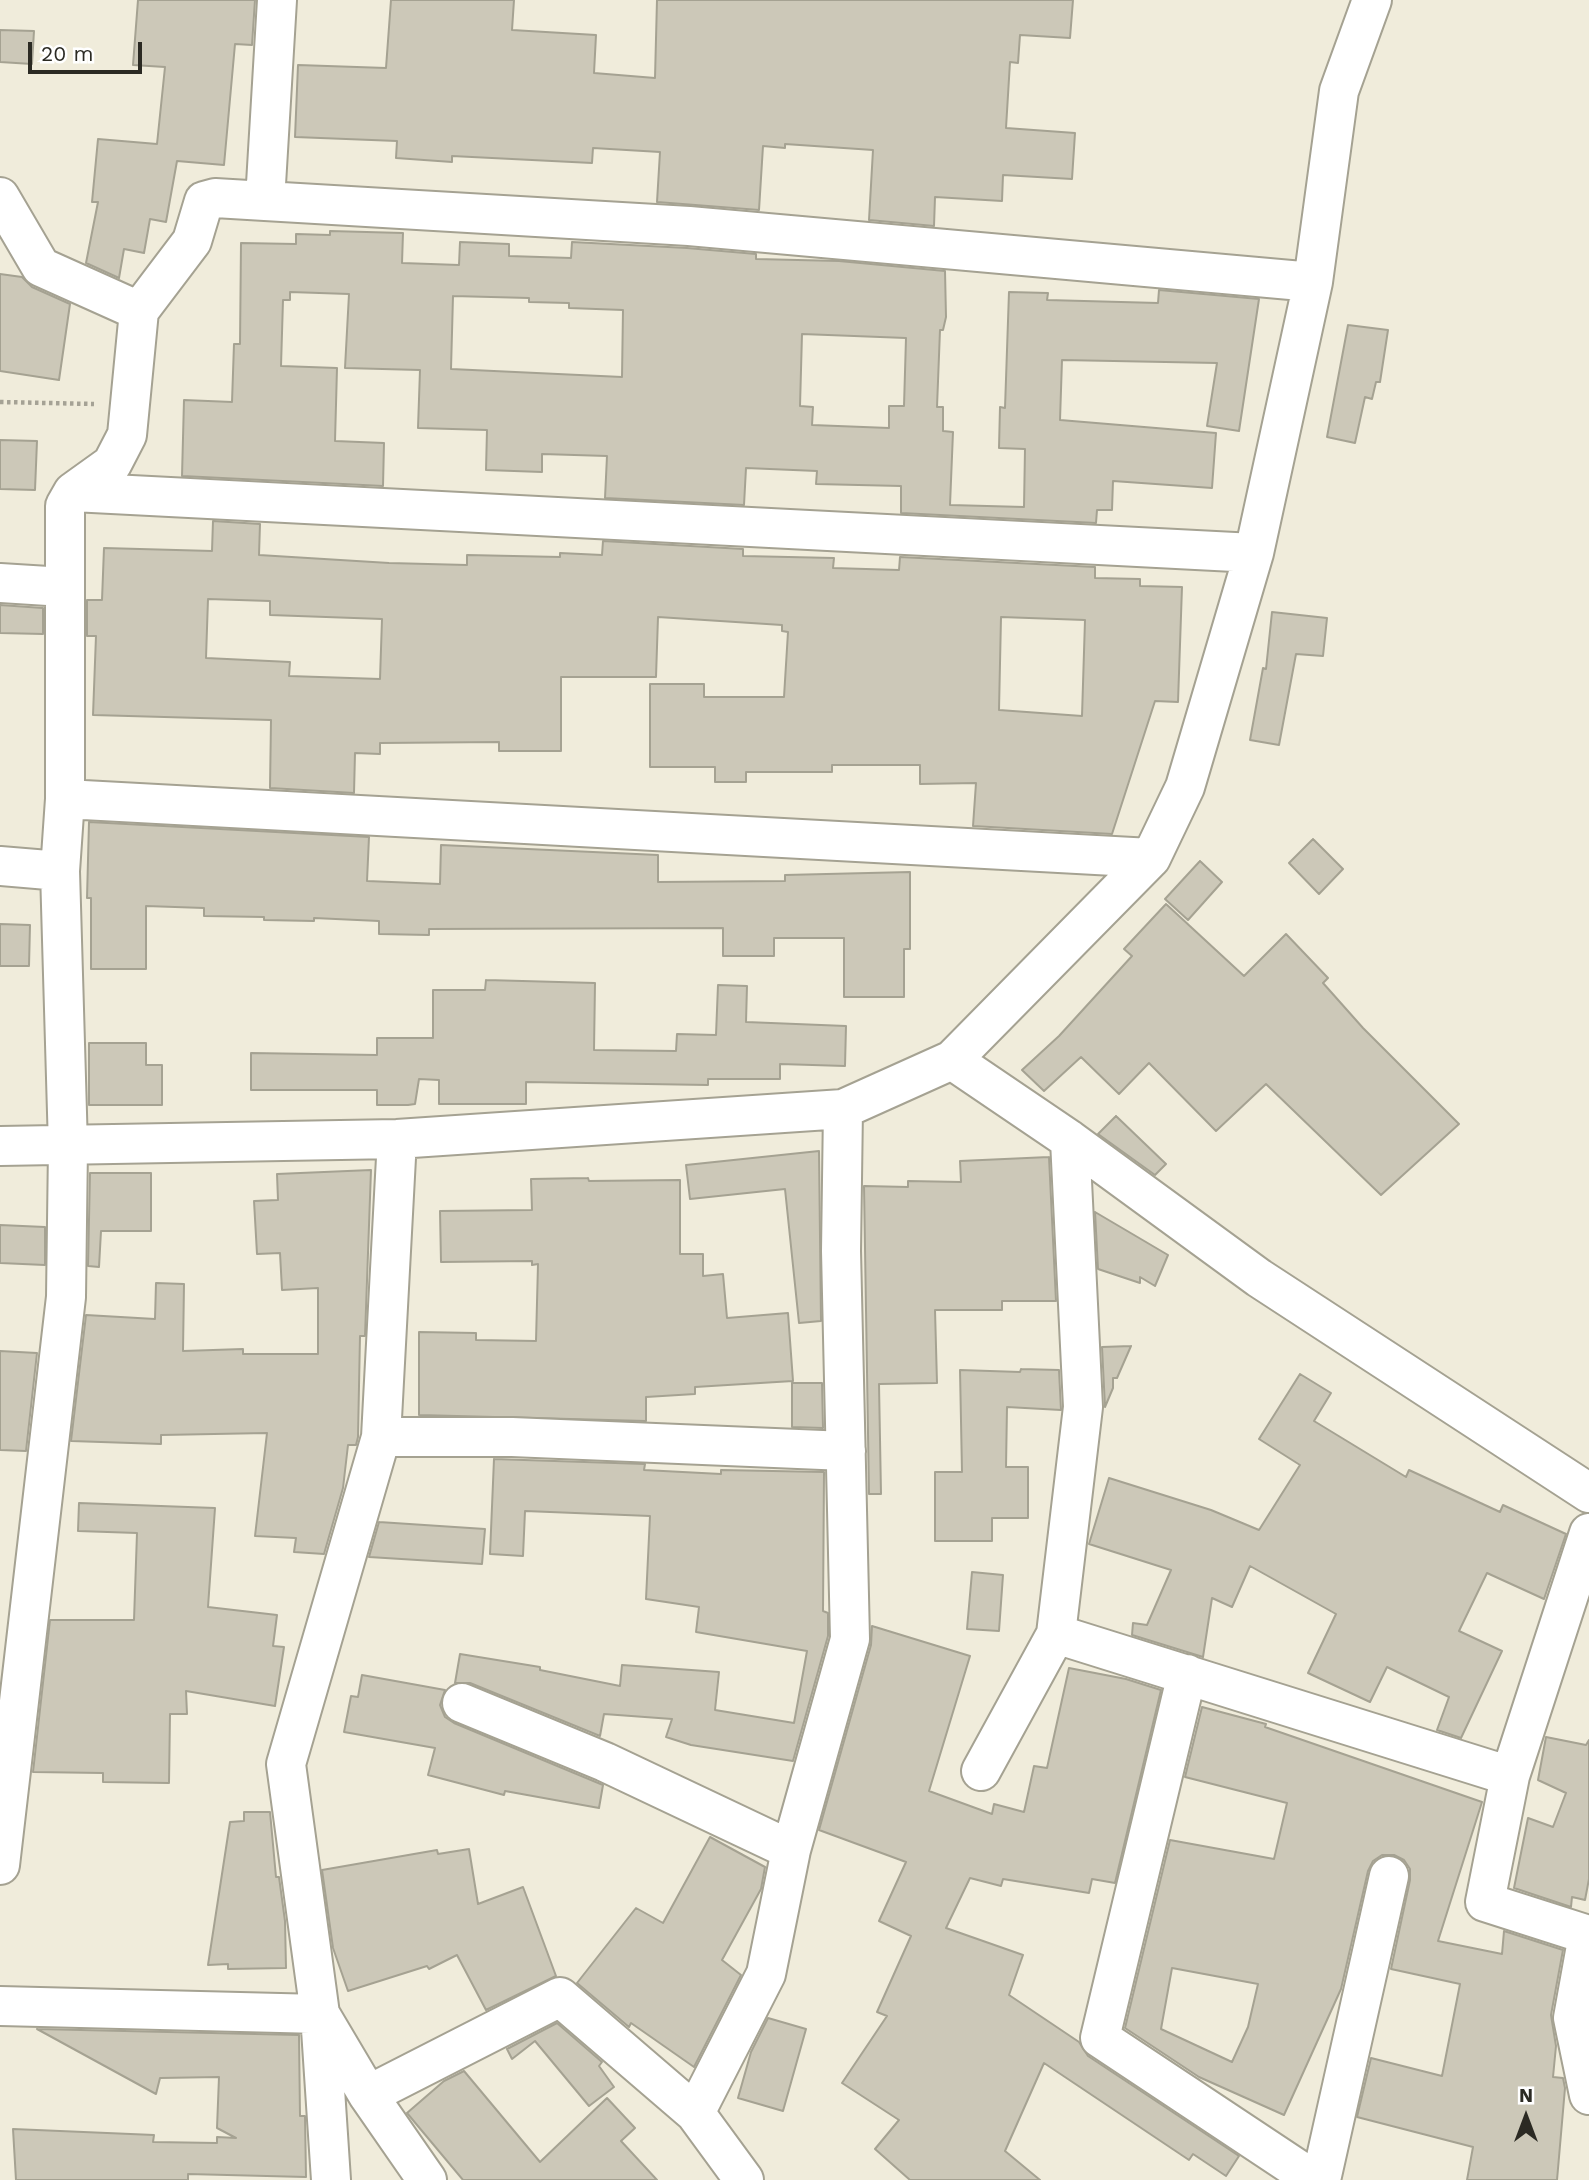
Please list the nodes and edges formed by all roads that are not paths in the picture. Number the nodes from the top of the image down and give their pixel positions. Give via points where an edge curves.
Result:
1 (277, 0) edge
2 (1372, 0) edge
3 (0, 197) edge
4 (265, 201) junction
5 (1312, 282) junction
6 (139, 311) junction
7 (73, 492) junction
8 (1254, 553) junction
9 (0, 583) edge
10 (64, 587) junction
11 (65, 799) junction
12 (1151, 858) junction
13 (0, 866) edge
14 (60, 871) junction
15 (952, 1060) junction
16 (843, 1109) junction
17 (397, 1139) junction
18 (1070, 1140) junction
19 (0, 1146) edge
20 (68, 1147) junction
21 (381, 1437) junction
22 (846, 1451) junction
23 (1589, 1493) edge
24 (1589, 1533) edge
25 (1056, 1634) junction
26 (1186, 1674) junction
27 (462, 1703) dead end
28 (981, 1771) dead end
29 (1510, 1776) junction
30 (791, 1850) junction
31 (0, 1865) edge
32 (1389, 1876) dead end
33 (0, 2006) edge
34 (320, 2014) junction
35 (368, 2095) junction
36 (1589, 2095) edge
37 (695, 2113) junction
38 (331, 2180) edge
39 (427, 2180) edge
40 (744, 2180) edge
41 (1314, 2180) edge
42 (1321, 2180) edge

1 - 4 street
2 - 5 street via 1339,91
3 - 6 street via 41,267
4 - 5 street via 690,226
4 - 6 street via 204,201 192,241
5 - 8 street
6 - 7 street via 127,435 112,464
7 - 8 street
7 - 10 street via 65,506
8 - 12 street via 1185,787
9 - 10 street
10 - 11 street
11 - 12 street
11 - 14 street
12 - 15 street
13 - 14 street
14 - 20 street
15 - 16 street
15 - 18 street
16 - 17 street
16 - 22 street
17 - 20 street
17 - 21 street
18 - 23 street via 1259,1278
18 - 25 street via 1083,1407
19 - 20 street
20 - 31 street via 66,1297
21 - 22 street via 512,1437
21 - 34 street via 286,1764
22 - 30 street via 850,1639
24 - 29 street
25 - 26 street
25 - 28 street
26 - 29 street
26 - 41 street via 1100,2038
27 - 30 street via 605,1762
29 - 36 street via 1485,1902 1588,1935 1573,2018
30 - 37 street via 766,1975
32 - 42 street
33 - 34 street
34 - 35 street
34 - 38 street
35 - 37 street via 560,1997
35 - 39 street
37 - 40 street

